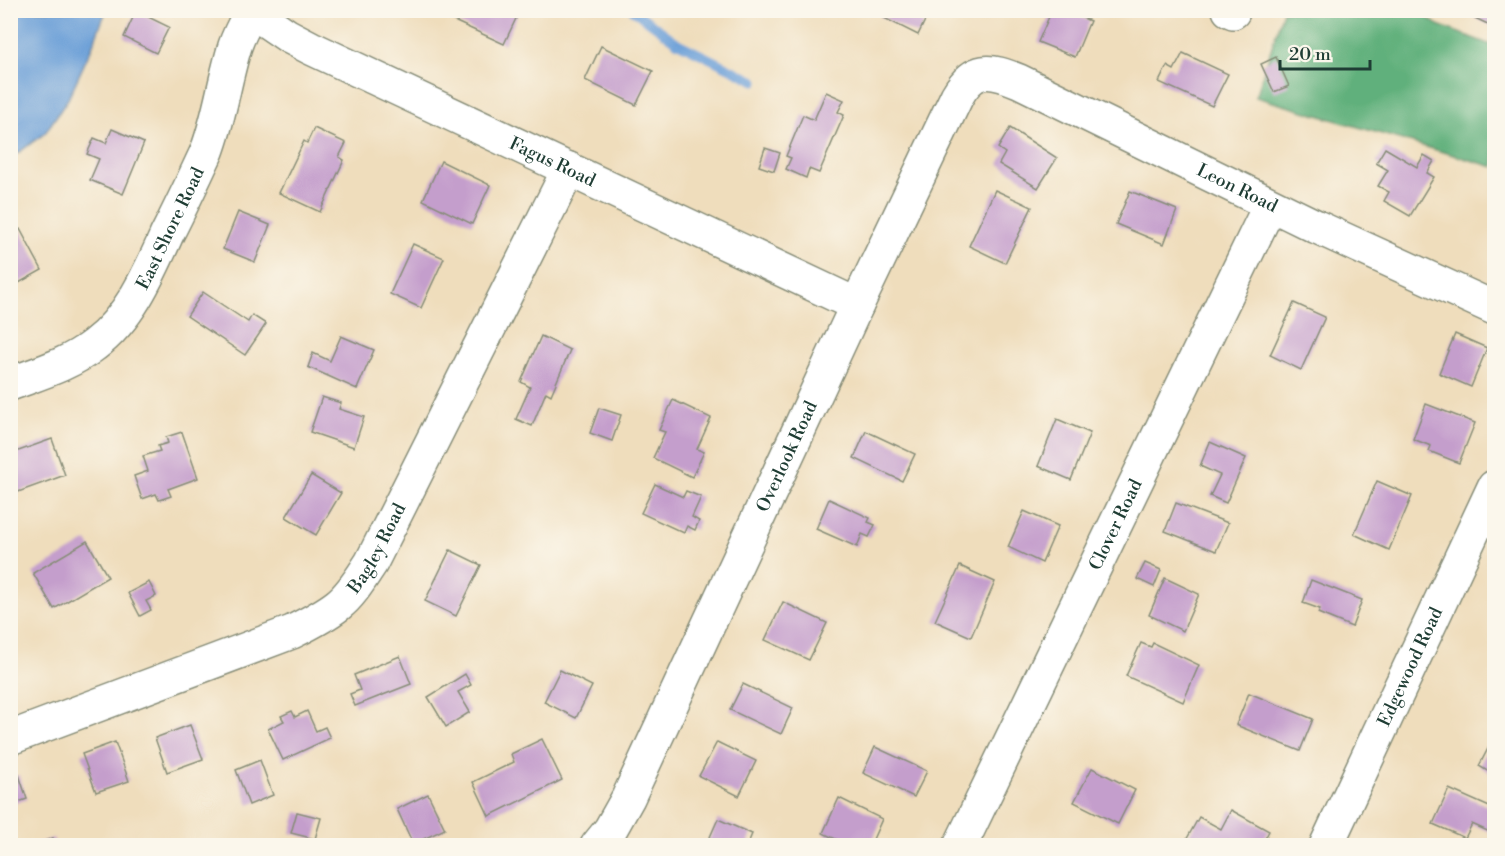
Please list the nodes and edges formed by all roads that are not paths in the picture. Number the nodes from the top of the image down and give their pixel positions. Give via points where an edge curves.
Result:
1 (250, 11) edge
2 (980, 73) joint
3 (569, 169) junction
4 (1270, 205) junction
5 (857, 305) junction
6 (1494, 308) edge
7 (10, 384) edge
8 (1494, 488) edge
9 (10, 738) edge
10 (597, 846) edge
11 (960, 846) edge
12 (1326, 846) edge

1 - 3 street, Fagus Road via 311,48
1 - 7 street, East Shore Road via 236,45 207,151 130,306 92,347
2 - 4 street, Leon Road via 1019,81
2 - 5 street, Overlook Road via 971,77 957,96
3 - 5 street, Fagus Road
3 - 9 street, Bagley Road via 371,563 339,604 292,632
4 - 6 street, Leon Road
4 - 11 street, Clover Road
5 - 10 street, Overlook Road via 628,798
8 - 12 street, Edgewood Road

